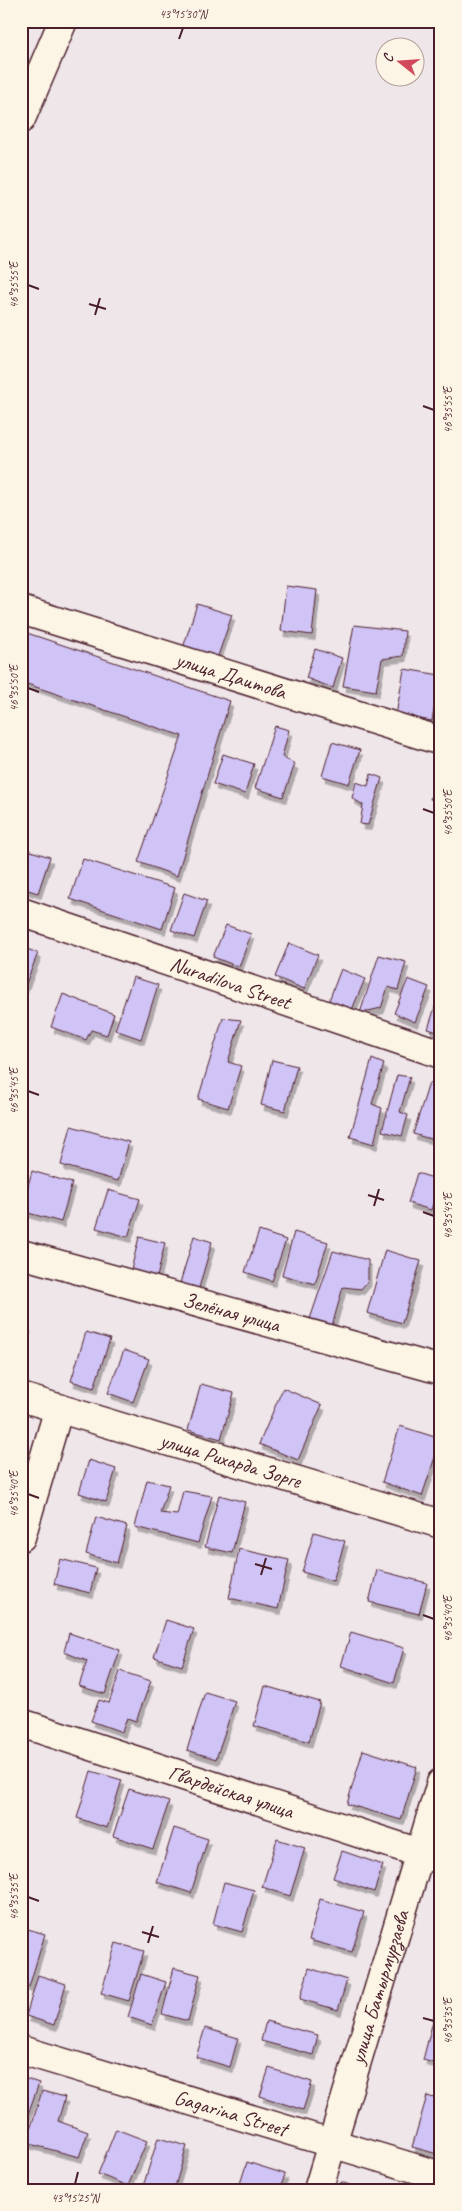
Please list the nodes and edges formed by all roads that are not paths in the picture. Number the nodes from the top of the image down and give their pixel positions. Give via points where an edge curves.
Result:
1 (63, 21) edge
2 (21, 119) edge
3 (21, 610) edge
4 (441, 741) edge
5 (21, 912) edge
6 (441, 1054) edge
7 (21, 1254) edge
8 (441, 1370) edge
9 (21, 1397) edge
10 (59, 1408) junction
11 (441, 1524) edge
12 (21, 1537) edge
13 (21, 1723) edge
14 (441, 1783) edge
15 (430, 1856) edge
16 (21, 2050) edge
17 (331, 2145) junction
18 (441, 2176) edge
19 (318, 2190) edge

1 - 2 street
3 - 4 street, улица Даитова
5 - 6 street, Nuradilova Street
7 - 8 street, Зелёная улица
9 - 10 street, улица Рихарда Зорге
10 - 11 street, улица Рихарда Зорге
10 - 12 street
13 - 15 street, Гвардейская улица
14 - 15 street, улица Батырмурзаева
15 - 17 street, улица Батырмурзаева
16 - 17 street, Gagarina Street
17 - 18 street, Gagarina Street
17 - 19 street, улица Батырмурзаева

